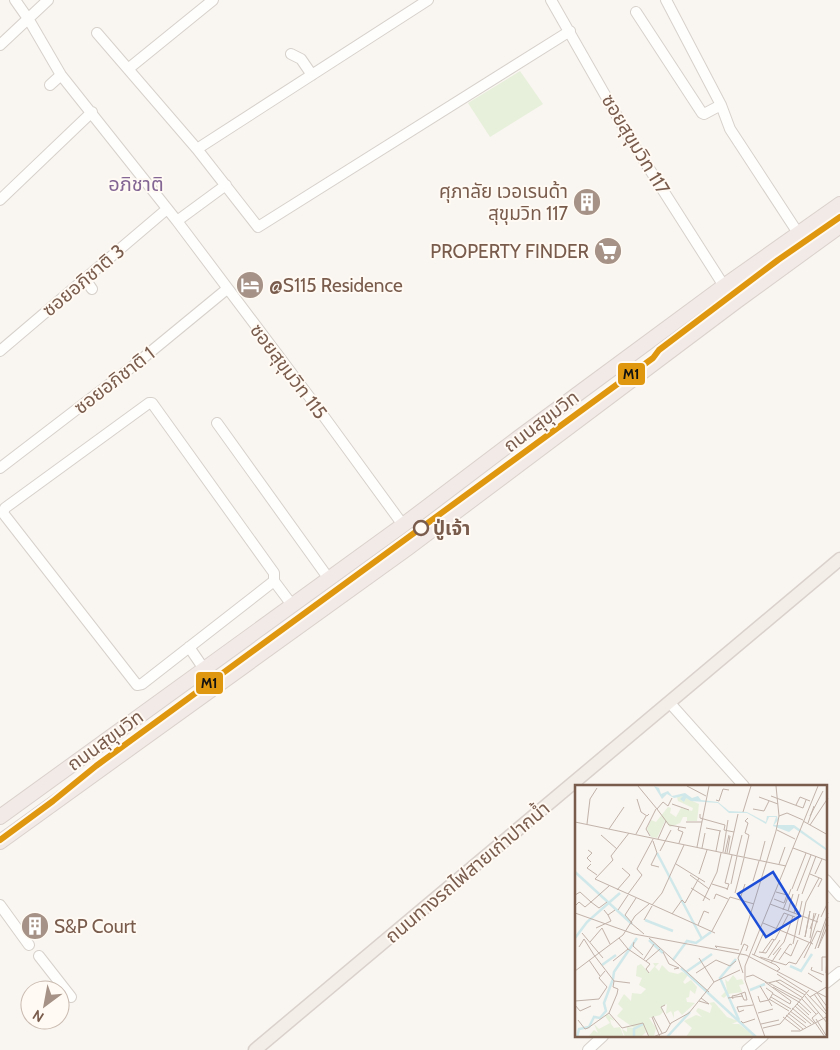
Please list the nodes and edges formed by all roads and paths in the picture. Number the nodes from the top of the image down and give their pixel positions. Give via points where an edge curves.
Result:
1 (15, 0) edge
2 (48, 0) edge
3 (213, 0) edge
4 (428, 0) edge
5 (551, 0) edge
6 (666, 0) edge
7 (636, 12) dead end
8 (29, 20) junction
9 (570, 31) junction
10 (97, 33) dead end
11 (0, 45) edge
12 (291, 54) dead end
13 (128, 69) junction
14 (61, 75) junction
15 (312, 75) junction
16 (50, 85) dead end
17 (721, 105) junction
18 (92, 112) junction
19 (197, 149) junction
20 (226, 185) junction
21 (0, 200) edge
22 (840, 204) edge
23 (167, 209) junction
24 (177, 220) junction
25 (840, 226) edge
26 (798, 233) junction
27 (84, 279) junction
28 (724, 286) junction
29 (92, 289) dead end
30 (227, 289) junction
31 (0, 351) edge
32 (217, 423) dead end
33 (0, 468) edge
34 (403, 525) junction
35 (840, 559) edge
36 (329, 579) junction
37 (274, 581) junction
38 (292, 605) junction
39 (189, 647) junction
40 (204, 669) junction
41 (218, 684) junction
42 (669, 702) junction
43 (743, 785) edge
44 (0, 817) edge
45 (0, 842) edge
46 (828, 882) edge
47 (840, 896) edge
48 (0, 905) edge
49 (29, 945) dead end
50 (39, 956) dead end
51 (840, 972) edge
52 (828, 981) edge
53 (71, 997) dead end
54 (601, 1038) edge
55 (761, 1038) edge
56 (255, 1050) edge
57 (588, 1050) edge
58 (747, 1050) edge

1 - 8 street, ซอยสุขุมวิท 115
2 - 8 street
3 - 13 street
4 - 15 street
5 - 9 street, ซอยสุขุมวิท 117
6 - 17 street
7 - 17 street via 702,113
8 - 11 street
8 - 14 street, ซอยสุขุมวิท 115
9 - 20 street via 258,227
9 - 28 street, ซอยสุขุมวิท 117 via 629,138
10 - 13 street
12 - 15 street via 301,59
13 - 19 street
14 - 16 street
14 - 18 street, ซอยสุขุมวิท 115
15 - 19 street
17 - 26 street via 730,128
18 - 21 street
18 - 23 street, ซอยสุขุมวิท 115
19 - 20 street
20 - 24 street
22 - 26 highway, ถนนสุขุมวิท
23 - 24 street, ซอยสุขุมวิท 115
23 - 27 street, ซอยอภิชาติ 3
24 - 30 street, ซอยสุขุมวิท 115
25 - 41 highway, ถนนสุขุมวิท via 408,548
26 - 28 highway, ถนนสุขุมวิท
27 - 29 street
27 - 31 street, ซอยอภิชาติ 3
28 - 34 highway, ถนนสุขุมวิท
30 - 33 street, ซอยอภิชาติ 1 via 138,363
30 - 34 street, ซอยสุขุมวิท 115
32 - 36 street
34 - 36 highway, ถนนสุขุมวิท
35 - 42 main road, ถนนทางรถไฟสายเก่าปากน้ำ
36 - 38 highway, ถนนสุขุมวิท
37 - 38 street
37 - 39 street
37 - 39 street via 274,573 149,402 5,508 5,518 133,683 142,684
38 - 40 highway, ถนนสุขุมวิท
39 - 40 street
40 - 41 highway
40 - 44 highway, ถนนสุขุมวิท
41 - 45 highway, ถนนสุขุมวิท
42 - 43 street
42 - 56 main road, ถนนทางรถไฟสายเก่าปากน้ำ
46 - 47 street
48 - 49 street
50 - 53 street
51 - 52 street
54 - 57 street
55 - 58 street

